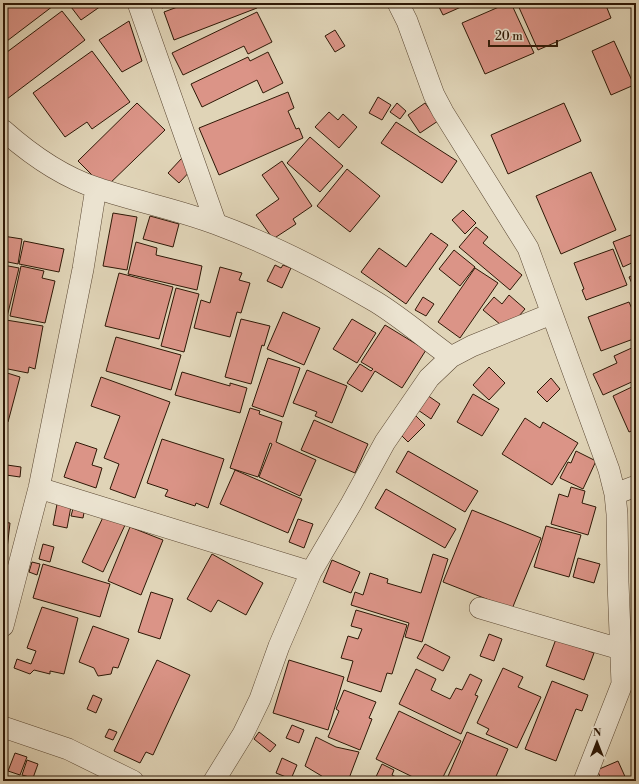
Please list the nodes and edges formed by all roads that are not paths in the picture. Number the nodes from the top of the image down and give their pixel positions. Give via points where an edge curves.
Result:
1 (138, 3) edge
2 (398, 3) edge
3 (3, 130) edge
4 (96, 188) junction
5 (216, 224) junction
6 (551, 314) junction
7 (451, 357) junction
8 (636, 486) edge
9 (39, 488) junction
10 (615, 494) junction
11 (311, 572) junction
12 (480, 608) dead end
13 (3, 626) edge
14 (620, 649) junction
15 (629, 689) edge
16 (3, 727) edge
17 (126, 779) edge
18 (214, 781) edge
19 (584, 781) edge

1 - 5 street
2 - 6 street via 443,112 528,248
3 - 4 street via 30,152 62,172
4 - 5 street
4 - 9 street via 83,269
5 - 7 street via 336,280 377,303
6 - 7 street
6 - 10 street via 609,470
7 - 11 street via 429,378 385,442
8 - 10 street
9 - 11 street
9 - 13 street
10 - 14 street
11 - 18 street via 279,646 260,699 243,734
12 - 14 street
14 - 15 street
15 - 19 street
16 - 17 street via 68,749

